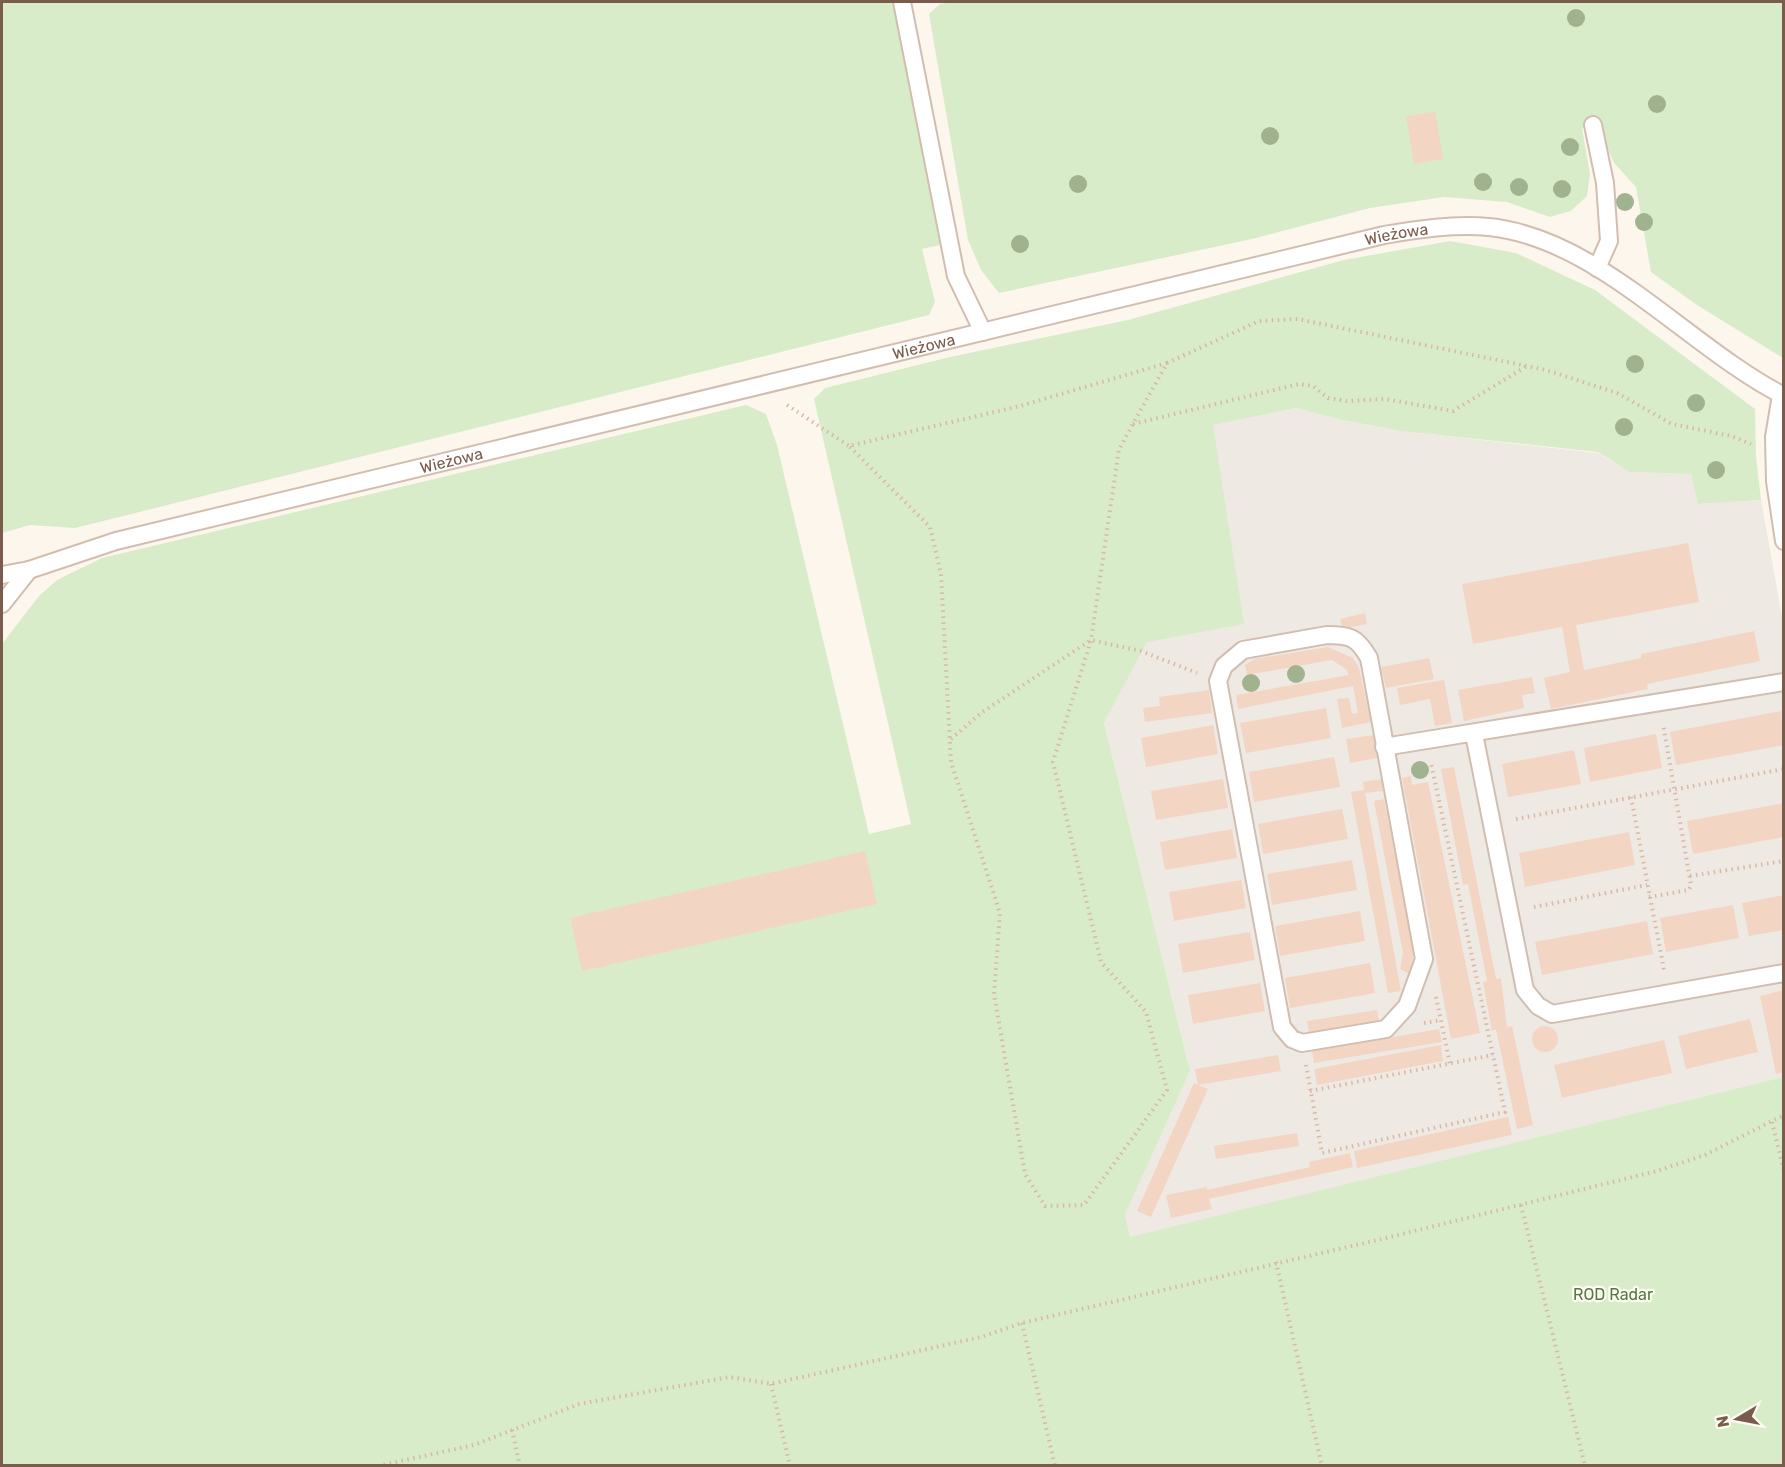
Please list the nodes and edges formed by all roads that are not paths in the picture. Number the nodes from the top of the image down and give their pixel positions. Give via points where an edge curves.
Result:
1 (902, 2) edge
2 (1593, 125) dead end
3 (1597, 268) junction
4 (983, 332) junction
5 (1783, 396) edge
6 (1784, 541) edge
7 (28, 570) junction
8 (2, 575) edge
9 (2, 604) edge
10 (1784, 682) edge
11 (1474, 734) junction
12 (1384, 747) junction
13 (1784, 973) edge

1 - 4 lane via 956,276
2 - 3 lane via 1605,183 1609,241
3 - 4 lane, Wieżowa via 1562,248 1521,233 1490,227 1433,227 1384,235
3 - 5 lane, Wieżowa
4 - 7 lane, Wieżowa via 116,541
5 - 6 lane via 1774,437 1775,481
7 - 8 lane, Wieżowa
7 - 9 lane
10 - 11 lane
11 - 12 lane
11 - 13 lane via 1525,990 1538,1006 1552,1014
12 - 12 lane via 1424,959 1407,1006 1386,1029 1302,1043 1292,1039 1282,1027 1218,681 1224,666 1243,650 1327,635 1349,635 1362,645 1369,658

